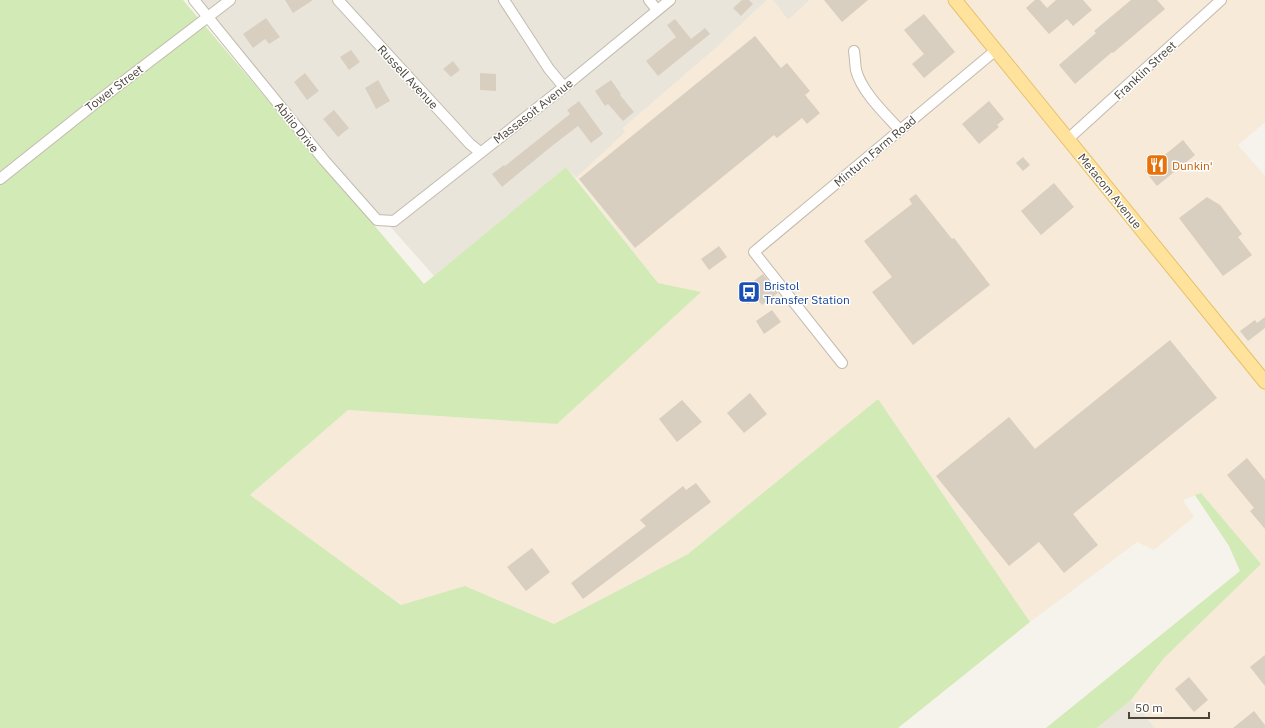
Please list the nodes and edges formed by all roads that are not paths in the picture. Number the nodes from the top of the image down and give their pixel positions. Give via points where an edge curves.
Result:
1 (194, 0) edge
2 (230, 0) edge
3 (338, 0) edge
4 (504, 0) edge
5 (649, 0) edge
6 (670, 0) edge
7 (956, 0) edge
8 (1220, 0) edge
9 (657, 10) junction
10 (208, 17) junction
11 (996, 50) junction
12 (854, 51) dead end
13 (564, 87) junction
14 (900, 130) junction
15 (1068, 139) junction
16 (480, 152) junction
17 (0, 179) edge
18 (394, 221) joint
19 (842, 363) dead end
20 (1265, 382) edge

1 - 10 street, Abilio Drive
2 - 10 street, Tower Street
3 - 16 street, Russell Avenue
4 - 13 street via 548,69
5 - 9 street
6 - 9 street, Massasoit Avenue
7 - 11 main road, Metacom Avenue
8 - 15 street, Franklin Street
9 - 13 street, Massasoit Avenue
10 - 17 street, Tower Street
10 - 18 street, Abilio Drive via 324,160 377,220
11 - 14 street, Minturn Farm Road
11 - 15 main road, Metacom Avenue
12 - 14 street via 856,70 864,87
13 - 16 street, Massasoit Avenue
14 - 19 street, Minturn Farm Road via 754,252
15 - 20 main road, Metacom Avenue
16 - 18 street, Massasoit Avenue

